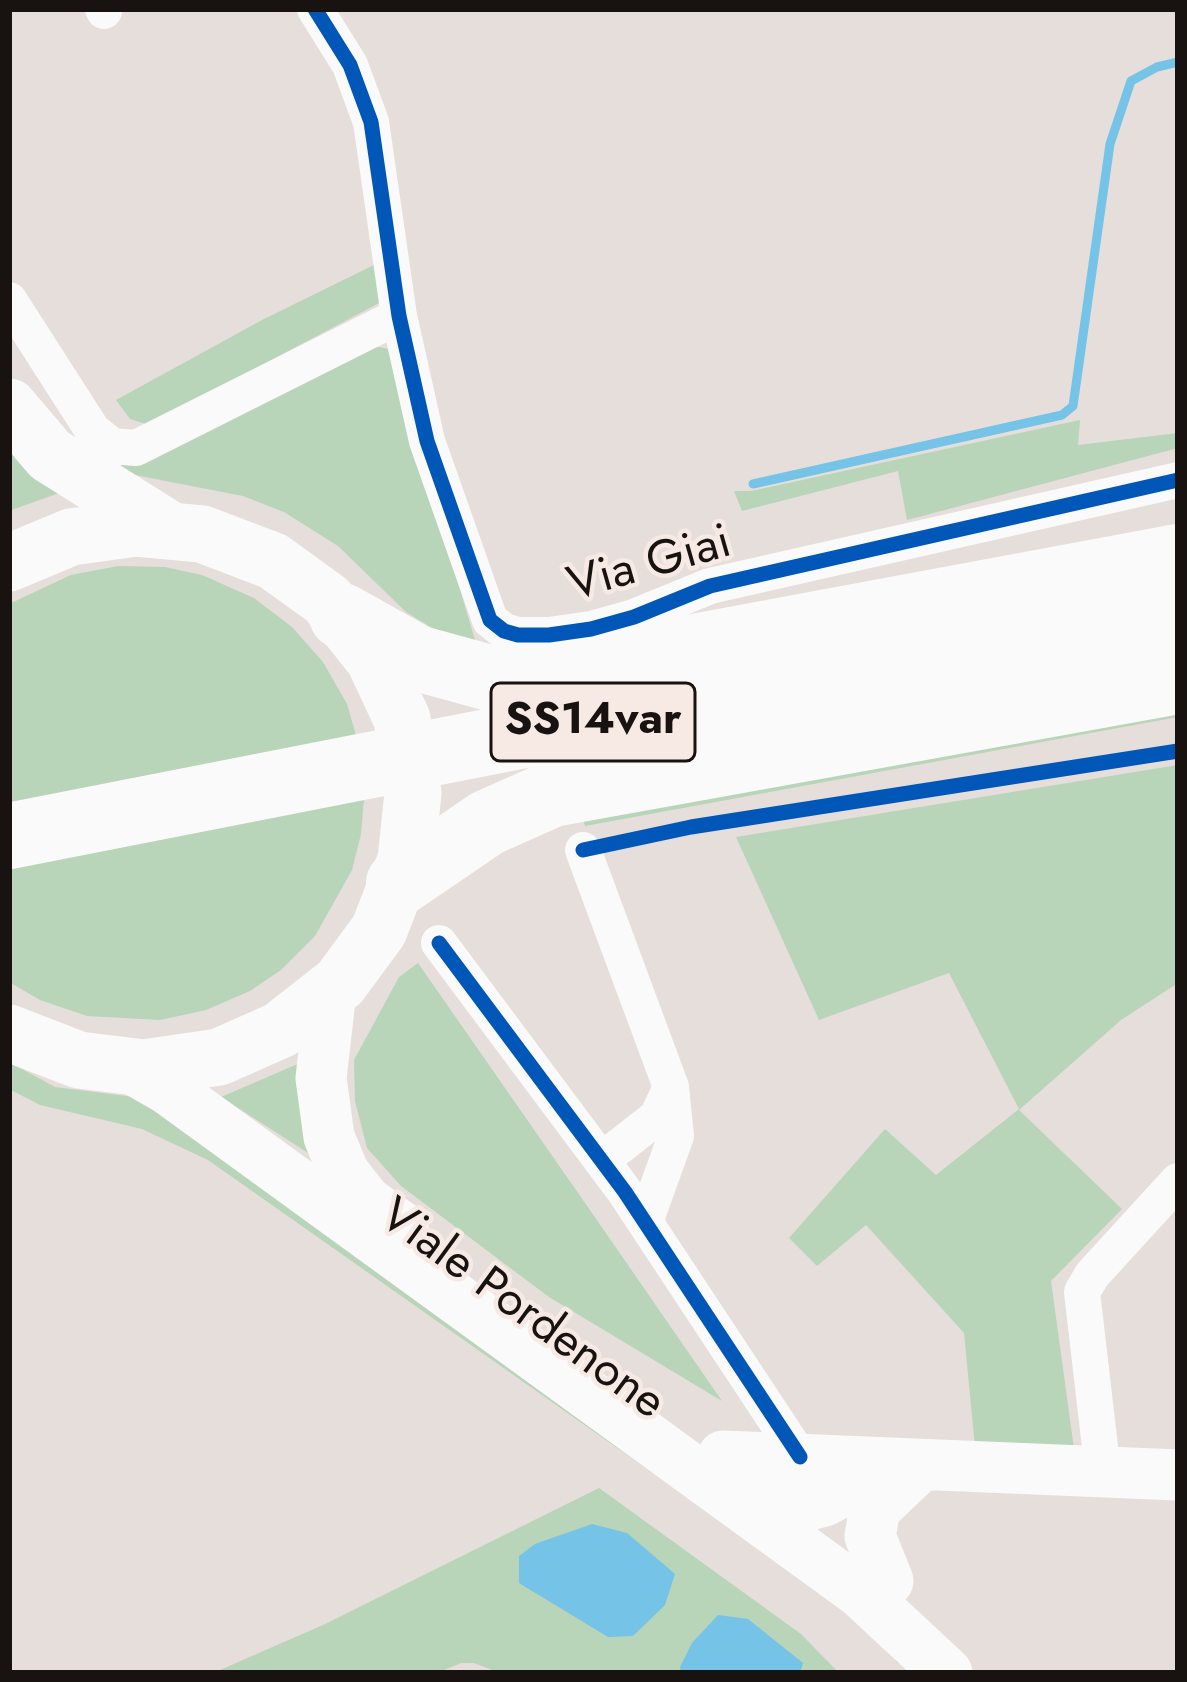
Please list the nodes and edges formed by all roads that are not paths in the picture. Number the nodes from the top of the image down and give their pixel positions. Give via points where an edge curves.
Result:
1 (315, 9) edge
2 (9, 300) edge
3 (399, 316) junction
4 (9, 406) edge
5 (1178, 480) edge
6 (168, 529) junction
7 (1178, 557) edge
8 (9, 563) edge
9 (1178, 614) edge
10 (342, 616) junction
11 (1178, 681) edge
12 (9, 836) edge
13 (583, 850) dead end
14 (399, 883) junction
15 (439, 944) dead end
16 (332, 991) junction
17 (9, 1033) edge
18 (129, 1067) junction
19 (671, 1087) junction
20 (602, 1160) junction
21 (1178, 1181) edge
22 (635, 1207) junction
23 (532, 1356) junction
24 (919, 1466) junction
25 (1103, 1473) junction
26 (1178, 1475) edge
27 (816, 1478) junction
28 (879, 1559) junction
29 (942, 1667) edge

1 - 3 street, Via Giai via 350,65 371,122
2 - 3 street via 93,431 112,446 136,448
3 - 5 street, Via Giai via 427,441 490,620 518,635 591,629 710,586
4 - 6 main road, Viale Pordenone via 50,455
6 - 8 main road, Viale Pordenone via 89,533
6 - 10 main road, Viale Pordenone via 256,553
7 - 10 highway via 497,680 417,658
9 - 12 highway, SS14var
10 - 14 main road, Viale Pordenone via 383,674 409,747 413,812
11 - 14 highway via 552,794 487,823
13 - 19 street
14 - 16 main road, Viale Pordenone via 374,938
15 - 20 street
16 - 18 main road, Viale Pordenone via 238,1051
16 - 27 main road, Viale Pordenone via 322,1100 344,1173 366,1201 724,1456
17 - 18 main road, Viale Pordenone via 64,1056
18 - 23 main road, Viale Pordenone
19 - 20 street via 657,1117
19 - 22 street via 676,1136
20 - 22 street
21 - 25 street via 1082,1292
22 - 27 street
23 - 27 main road, Viale Pordenone via 573,1367 782,1512
23 - 29 main road, Viale Pordenone via 860,1592
24 - 25 main road
24 - 27 main road
24 - 28 main road via 875,1508
25 - 26 main road
27 - 28 main road, Viale Pordenone
28 - 29 main road, Viale Pordenone via 922,1614

